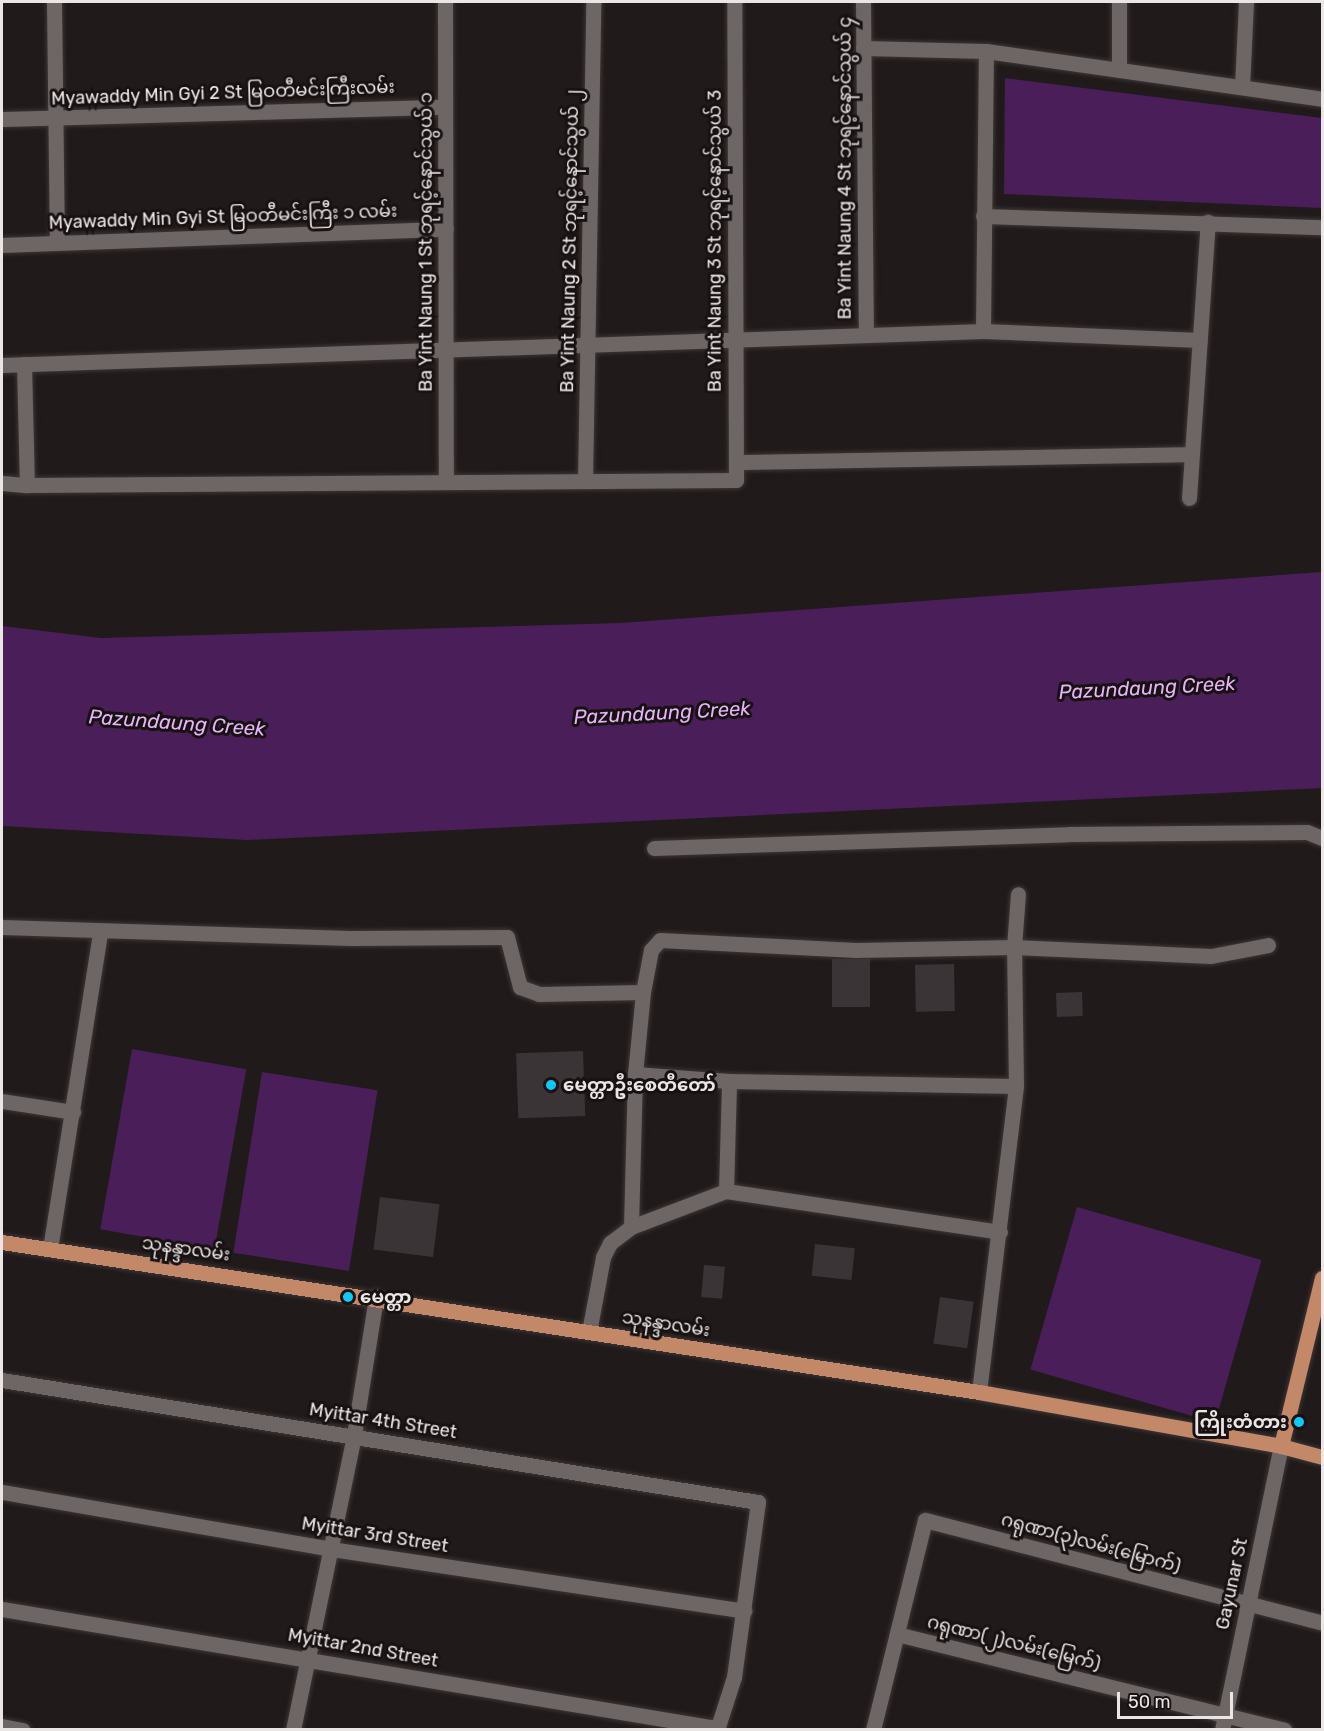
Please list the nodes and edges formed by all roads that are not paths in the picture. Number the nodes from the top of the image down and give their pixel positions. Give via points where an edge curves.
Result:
1 (54, 2) edge
2 (445, 2) edge
3 (593, 2) edge
4 (734, 2) edge
5 (863, 2) edge
6 (1119, 2) edge
7 (1246, 2) edge
8 (863, 48) junction
9 (986, 51) junction
10 (1119, 70) junction
11 (1242, 87) junction
12 (1323, 99) edge
13 (446, 107) junction
14 (55, 117) junction
15 (2, 119) edge
16 (983, 216) junction
17 (1208, 222) junction
18 (1323, 227) edge
19 (446, 229) junction
20 (57, 242) junction
21 (2, 245) edge
22 (983, 331) junction
23 (866, 335) junction
24 (1200, 340) junction
25 (735, 341) junction
26 (588, 346) junction
27 (446, 348) junction
28 (24, 364) junction
29 (2, 365) edge
30 (1192, 454) junction
31 (736, 462) junction
32 (585, 481) junction
33 (446, 482) junction
34 (2, 483) edge
35 (27, 485) junction
36 (1189, 498) dead end
37 (1323, 838) edge
38 (654, 848) dead end
39 (1018, 894) dead end
40 (2, 927) edge
41 (100, 932) junction
42 (1268, 945) dead end
43 (1014, 947) junction
44 (643, 992) junction
45 (635, 1074) junction
46 (729, 1081) junction
47 (1016, 1086) junction
48 (2, 1101) edge
49 (73, 1112) junction
50 (726, 1191) junction
51 (631, 1227) junction
52 (1000, 1232) junction
53 (2, 1242) edge
54 (50, 1249) junction
55 (1322, 1286) edge
56 (376, 1297) junction
57 (589, 1332) junction
58 (2, 1380) edge
59 (979, 1392) junction
60 (354, 1435) junction
61 (1281, 1446) junction
62 (1323, 1457) edge
63 (2, 1492) edge
64 (331, 1549) junction
65 (1248, 1605) junction
66 (2, 1609) edge
67 (744, 1611) junction
68 (1323, 1623) edge
69 (897, 1634) junction
70 (308, 1659) junction
71 (1223, 1723) edge
72 (2, 1726) edge
73 (717, 1729) edge
74 (23, 1730) edge
75 (293, 1730) edge
76 (873, 1730) edge
77 (1284, 1730) edge

1 - 14 street
2 - 13 street, Ba Yint Naung 1 St ဘုရင့်နောင်သွယ် ၁
3 - 26 street, Ba Yint Naung 2 St ဘုရင့်နောင်သွယ် ၂
4 - 25 street, Ba Yint Naung 3 St ဘုရင့်နောင်သွယ် 3
5 - 8 street, Ba Yint Naung 4 St ဘုရင့်နောင်သွယ် ၄
6 - 10 street
7 - 11 street
8 - 9 street
8 - 23 street, Ba Yint Naung 4 St ဘုရင့်နောင်သွယ် ၄
9 - 10 street
9 - 16 street
10 - 11 street
11 - 12 street
13 - 14 street, Myawaddy Min Gyi 2 St မြဝတီမင်းကြီးလမ်း
13 - 19 street, Ba Yint Naung 1 St ဘုရင့်နောင်သွယ် ၁
14 - 15 street, Myawaddy Min Gyi 2 St မြဝတီမင်းကြီးလမ်း
14 - 20 street
16 - 17 street
16 - 22 street
17 - 18 street
17 - 24 street
19 - 20 street, Myawaddy Min Gyi St မြဝတီမင်းကြီး ၁ လမ်း
19 - 27 street, Ba Yint Naung 1 St ဘုရင့်နောင်သွယ် ၁
20 - 21 street, Myawaddy Min Gyi St မြဝတီမင်းကြီး ၁ လမ်း
22 - 23 street
22 - 24 street
23 - 25 street
24 - 30 street
25 - 26 street
25 - 31 street, Ba Yint Naung 3 St ဘုရင့်နောင်သွယ် 3
26 - 27 street
26 - 32 street, Ba Yint Naung 2 St ဘုရင့်နောင်သွယ် ၂
27 - 28 street
27 - 33 street, Ba Yint Naung 1 St ဘုရင့်နောင်သွယ် ၁
28 - 29 street
28 - 35 street
30 - 31 street
30 - 36 street
31 - 32 street, Ba Yint Naung 3 St ဘုရင့်နောင်သွယ် 3 via 736,480
32 - 33 street
33 - 35 street
34 - 35 street
37 - 38 street via 1307,832 1069,834
39 - 43 street
40 - 41 street
41 - 44 street via 507,937 520,987 539,994
41 - 49 street
42 - 43 street via 1211,957
43 - 44 street via 856,950 660,940 651,950
43 - 47 street
44 - 45 street
45 - 46 street
45 - 51 street
46 - 47 street
46 - 50 street
47 - 52 street
48 - 49 street
49 - 54 street
50 - 51 street
50 - 52 street
51 - 57 street via 605,1250
52 - 59 street
53 - 54 main road, သုနန္ဒာလမ်း
54 - 56 main road, သုနန္ဒာလမ်း
55 - 61 main road
56 - 57 main road, သုနန္ဒာလမ်း
56 - 60 street
57 - 59 main road, သုနန္ဒာလမ်း
58 - 60 street, Myittar 4th Street
59 - 61 main road, သုနန္ဒာလမ်း
60 - 64 street
60 - 67 street, Myittar 4th Street via 758,1502
61 - 62 main road, သုနန္ဒာလမ်း
61 - 65 street, Gayunar St
63 - 64 street, Myittar 3rd Street
64 - 67 street, Myittar 3rd Street
64 - 70 street
65 - 68 street, ဂရုဏာ(၃)လမ်း(မြောက်)
65 - 69 street, ဂရုဏာ(၃)လမ်း(မြောက်) via 925,1520
65 - 71 street, Gayunar St
66 - 70 street, Myittar 2nd Street
67 - 73 street via 734,1677
69 - 71 street, ဂရုဏာ(၂)လမ်း(မြေက်)
69 - 76 street
70 - 73 street, Myittar 2nd Street
70 - 75 street
71 - 77 street, ဂရုဏာ(၂)လမ်း(မြေက်)
72 - 74 street

